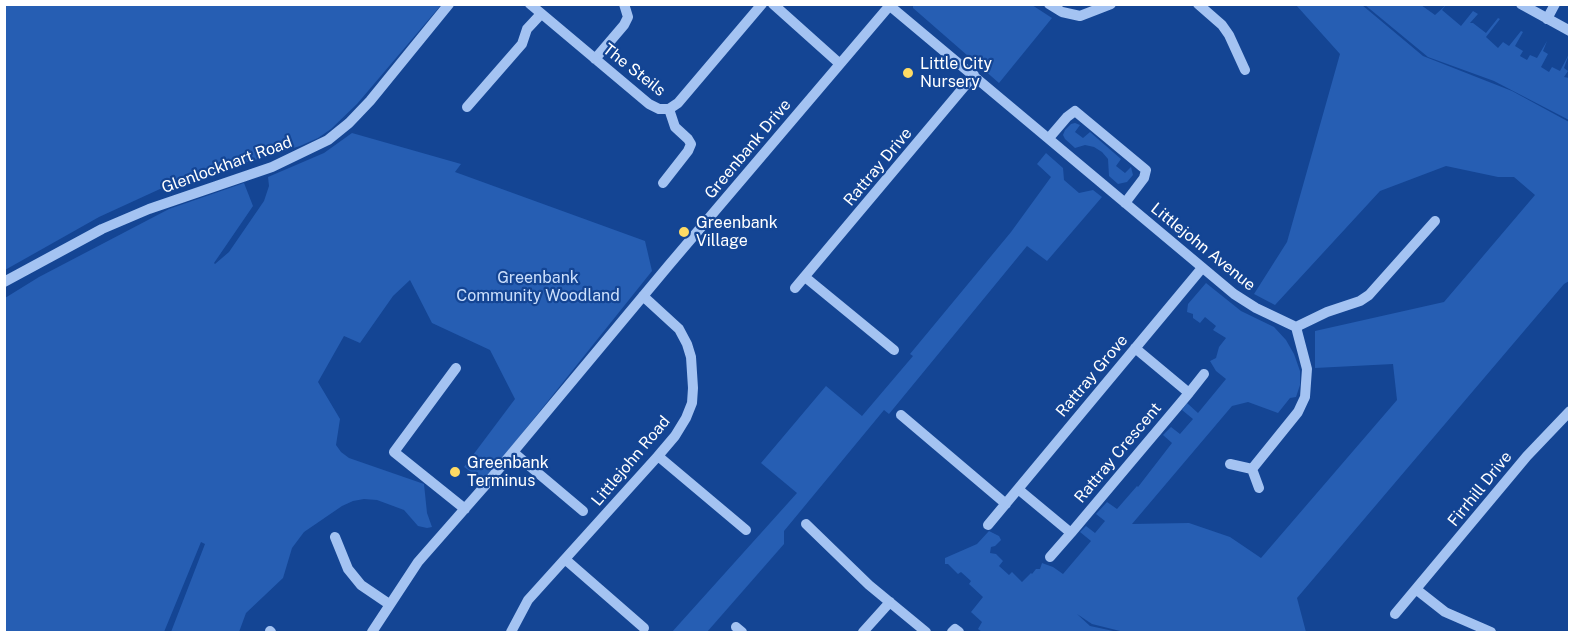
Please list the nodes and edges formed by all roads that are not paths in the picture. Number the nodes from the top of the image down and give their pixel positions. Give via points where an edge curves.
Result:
1 (449, 4) edge
2 (530, 4) edge
3 (624, 4) edge
4 (762, 4) edge
5 (773, 4) edge
6 (1048, 4) edge
7 (1111, 4) edge
8 (1198, 4) edge
9 (1521, 4) edge
10 (1555, 4) edge
11 (891, 5) edge
12 (541, 14) junction
13 (1547, 19) junction
14 (1569, 31) edge
15 (595, 59) junction
16 (840, 64) junction
17 (1245, 70) dead end
18 (974, 75) junction
19 (467, 107) dead end
20 (669, 109) junction
21 (1049, 138) junction
22 (663, 183) dead end
23 (1125, 203) junction
24 (1435, 221) dead end
25 (1202, 268) junction
26 (805, 277) junction
27 (4, 282) edge
28 (795, 288) dead end
29 (643, 296) junction
30 (1296, 327) junction
31 (1135, 348) junction
32 (894, 350) dead end
33 (456, 368) dead end
34 (1204, 374) dead end
35 (1189, 393) junction
36 (1569, 411) edge
37 (901, 415) dead end
38 (513, 452) junction
39 (658, 456) junction
40 (1230, 464) dead end
41 (1252, 469) junction
42 (1259, 488) dead end
43 (1018, 489) junction
44 (1006, 504) junction
45 (465, 508) junction
46 (583, 511) dead end
47 (806, 524) dead end
48 (988, 525) dead end
49 (746, 530) dead end
50 (1071, 532) junction
51 (335, 537) dead end
52 (1050, 557) dead end
53 (566, 560) junction
54 (1417, 590) junction
55 (890, 602) junction
56 (389, 604) junction
57 (1395, 614) dead end
58 (644, 628) dead end
59 (372, 633) edge
60 (511, 633) edge
61 (863, 633) edge
62 (926, 633) edge
63 (952, 633) edge
64 (959, 633) edge
65 (1491, 633) edge

1 - 27 street, Glenlockhart Road via 370,101 328,140 280,164 149,209
2 - 12 street, The Steils
3 - 15 street via 628,17 624,25
4 - 20 street, The Steils
5 - 16 street
6 - 7 street via 1080,16
8 - 17 street via 1222,25
9 - 13 street
10 - 13 street
11 - 16 street, Greenbank Drive
11 - 18 street, Littlejohn Avenue
12 - 15 street, The Steils
12 - 19 street via 527,29 522,44
13 - 14 street
15 - 20 street, The Steils via 649,104
16 - 29 street, Greenbank Drive
18 - 21 street, Littlejohn Avenue
18 - 26 street, Rattray Drive
20 - 22 street via 675,127 691,144
21 - 23 street, Littlejohn Avenue
21 - 23 street, Littlejohn Avenue via 1075,111 1146,170
23 - 25 street, Littlejohn Avenue
24 - 30 street via 1369,295
25 - 30 street, Littlejohn Avenue via 1245,302
25 - 31 street, Rattray Grove
26 - 28 street, Rattray Drive
26 - 32 street
29 - 38 street, Greenbank Drive
29 - 39 street, Littlejohn Road via 679,329 687,344 692,372 692,403 686,418
30 - 41 street via 1307,369 1305,397 1298,412
31 - 35 street
31 - 43 street, Rattray Grove
33 - 45 street via 394,452
34 - 35 street, Rattray Crescent
35 - 50 street, Rattray Crescent
36 - 54 street, Firrhill Drive
37 - 44 street
38 - 45 street, Greenbank Drive
38 - 46 street
39 - 49 street
39 - 53 street, Littlejohn Road
40 - 41 street
41 - 42 street
43 - 44 street, Rattray Grove
43 - 50 street
44 - 48 street, Rattray Grove
45 - 56 street, Greenbank Drive via 418,562
47 - 55 street
50 - 52 street, Rattray Crescent
51 - 56 street via 354,577
53 - 58 street
53 - 60 street, Littlejohn Road via 528,600
54 - 57 street, Firrhill Drive
54 - 65 street via 1445,612
55 - 61 street
55 - 62 street
56 - 59 street, Greenbank Drive
63 - 64 street via 955,629

